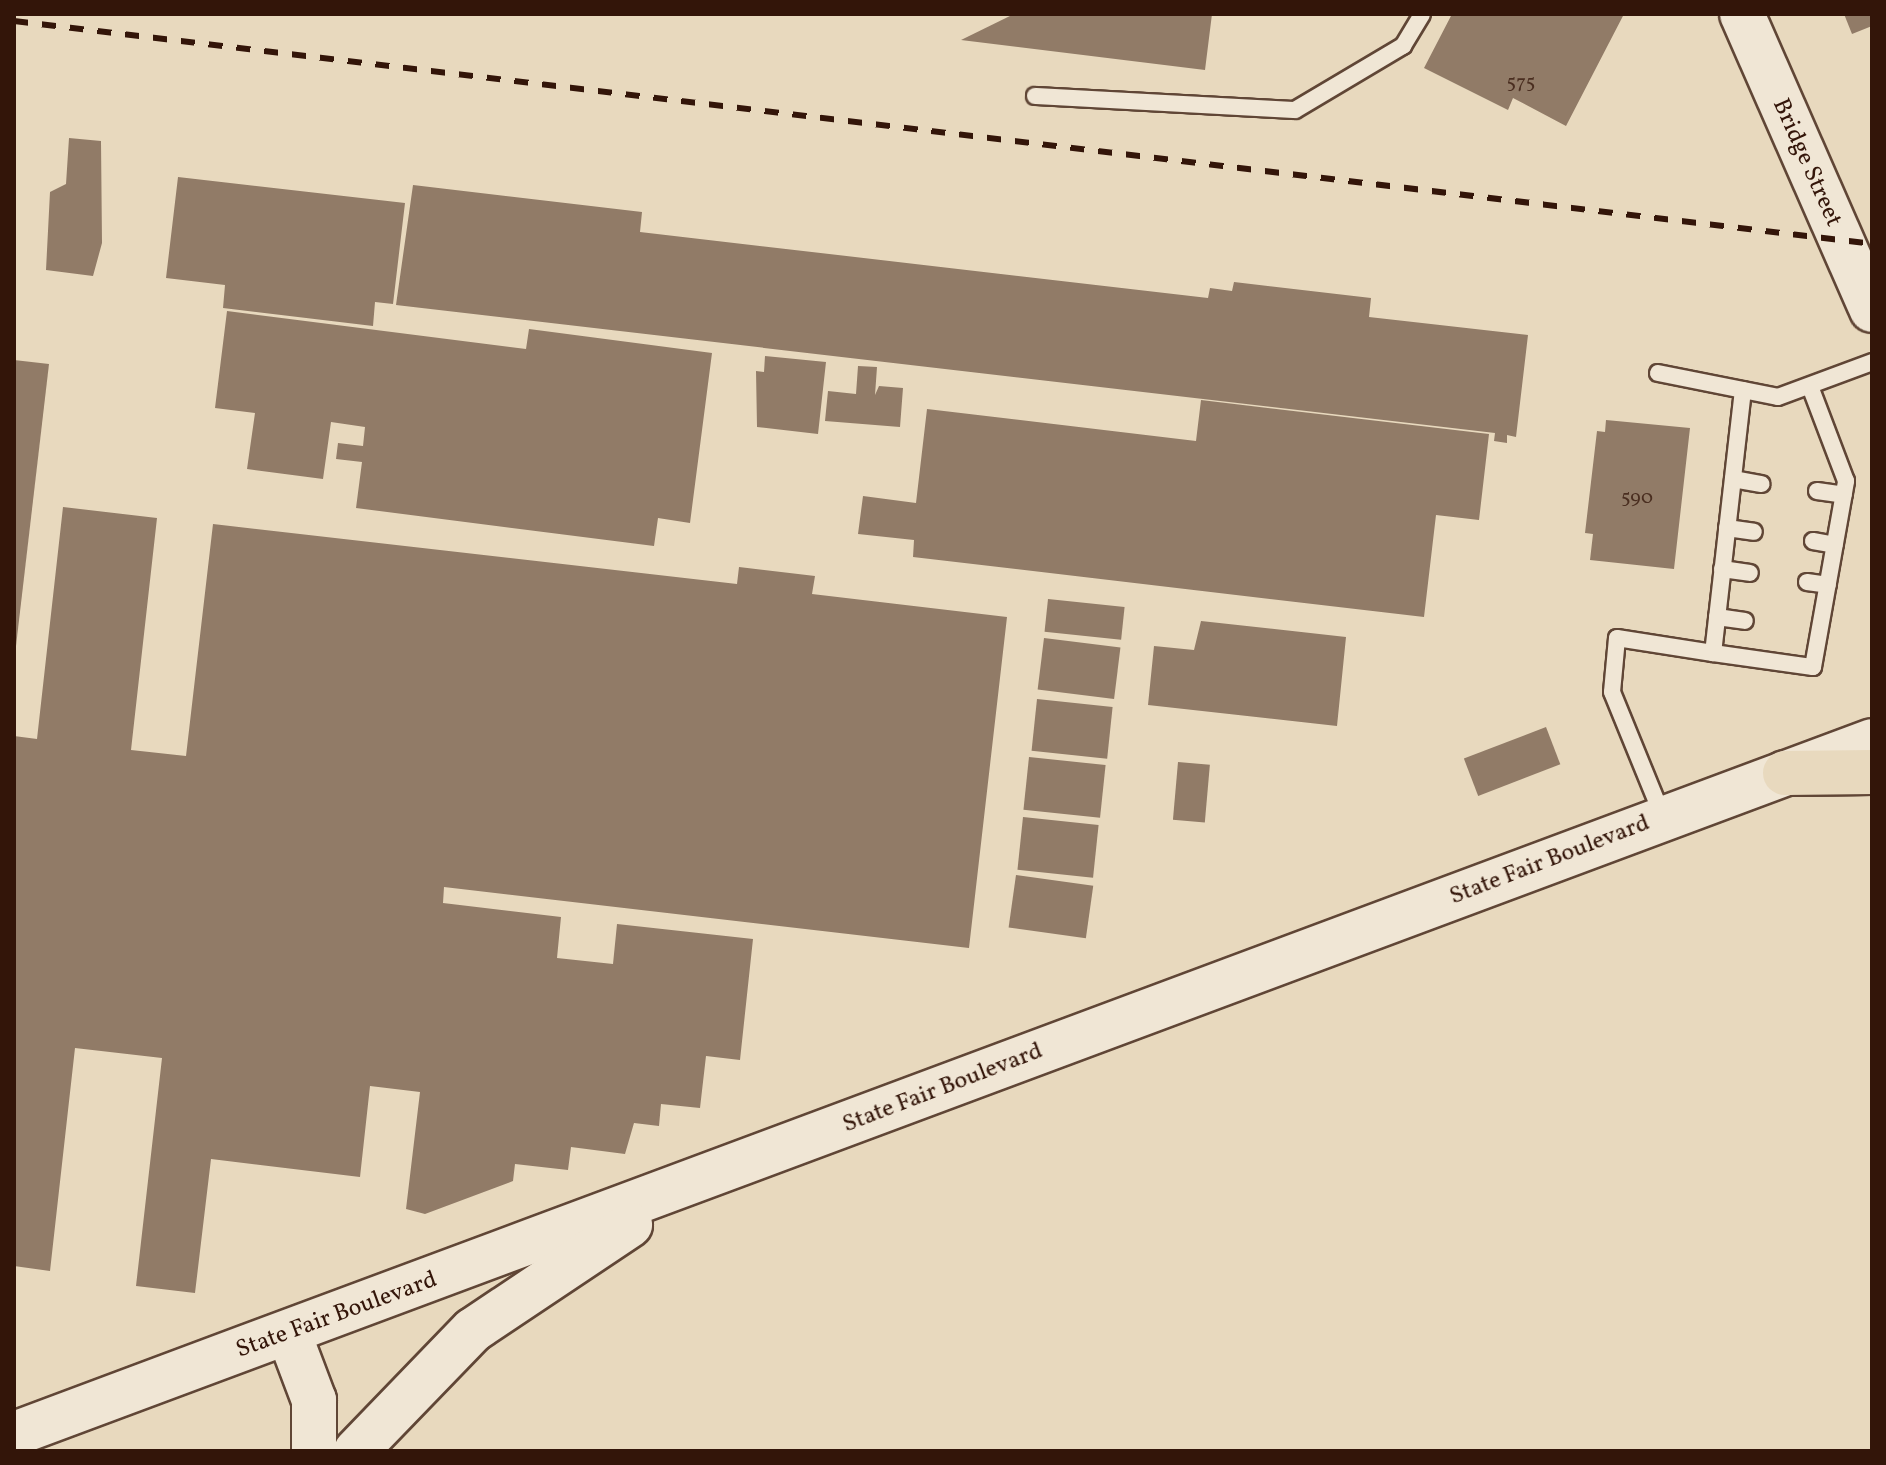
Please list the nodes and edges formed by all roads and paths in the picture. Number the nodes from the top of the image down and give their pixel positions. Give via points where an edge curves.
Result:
1 (1422, 14) edge
2 (1742, 14) edge
3 (1035, 96) dead end
4 (1872, 310) edge
5 (1872, 362) edge
6 (1658, 373) dead end
7 (1811, 389) junction
8 (1743, 390) junction
9 (1733, 479) junction
10 (1762, 484) dead end
11 (1817, 491) dead end
12 (1844, 495) junction
13 (1727, 528) junction
14 (1754, 532) dead end
15 (1813, 541) dead end
16 (1835, 545) junction
17 (1722, 569) junction
18 (1750, 573) dead end
19 (1807, 582) dead end
20 (1828, 585) junction
21 (1717, 617) junction
22 (1745, 621) dead end
23 (1801, 628) dead end
24 (1820, 631) junction
25 (1713, 653) junction
26 (1872, 741) edge
27 (1872, 772) edge
28 (1785, 773) junction
29 (1664, 818) junction
30 (677, 1189) junction
31 (289, 1334) junction
32 (14, 1434) edge
33 (314, 1451) edge
34 (356, 1451) edge

1 - 3 lane via 1403,46 1295,110
2 - 4 main road, Bridge Street
5 - 7 lane
6 - 8 lane
7 - 8 lane via 1778,397
7 - 12 lane via 1846,481
8 - 9 lane
9 - 10 lane
9 - 13 lane
11 - 12 lane
12 - 16 lane
13 - 14 lane
13 - 17 lane
15 - 16 lane
16 - 20 lane
17 - 18 lane
17 - 21 lane
19 - 20 lane
20 - 24 lane
21 - 22 lane
21 - 25 lane
23 - 24 lane
24 - 25 lane via 1813,667
25 - 29 lane via 1617,638 1612,692
26 - 28 main road, State Fair Boulevard
27 - 28 highway
28 - 29 main road, State Fair Boulevard
29 - 30 main road, State Fair Boulevard
30 - 31 main road, State Fair Boulevard
30 - 34 main road via 473,1330
31 - 32 main road, State Fair Boulevard
31 - 33 main road via 314,1400

